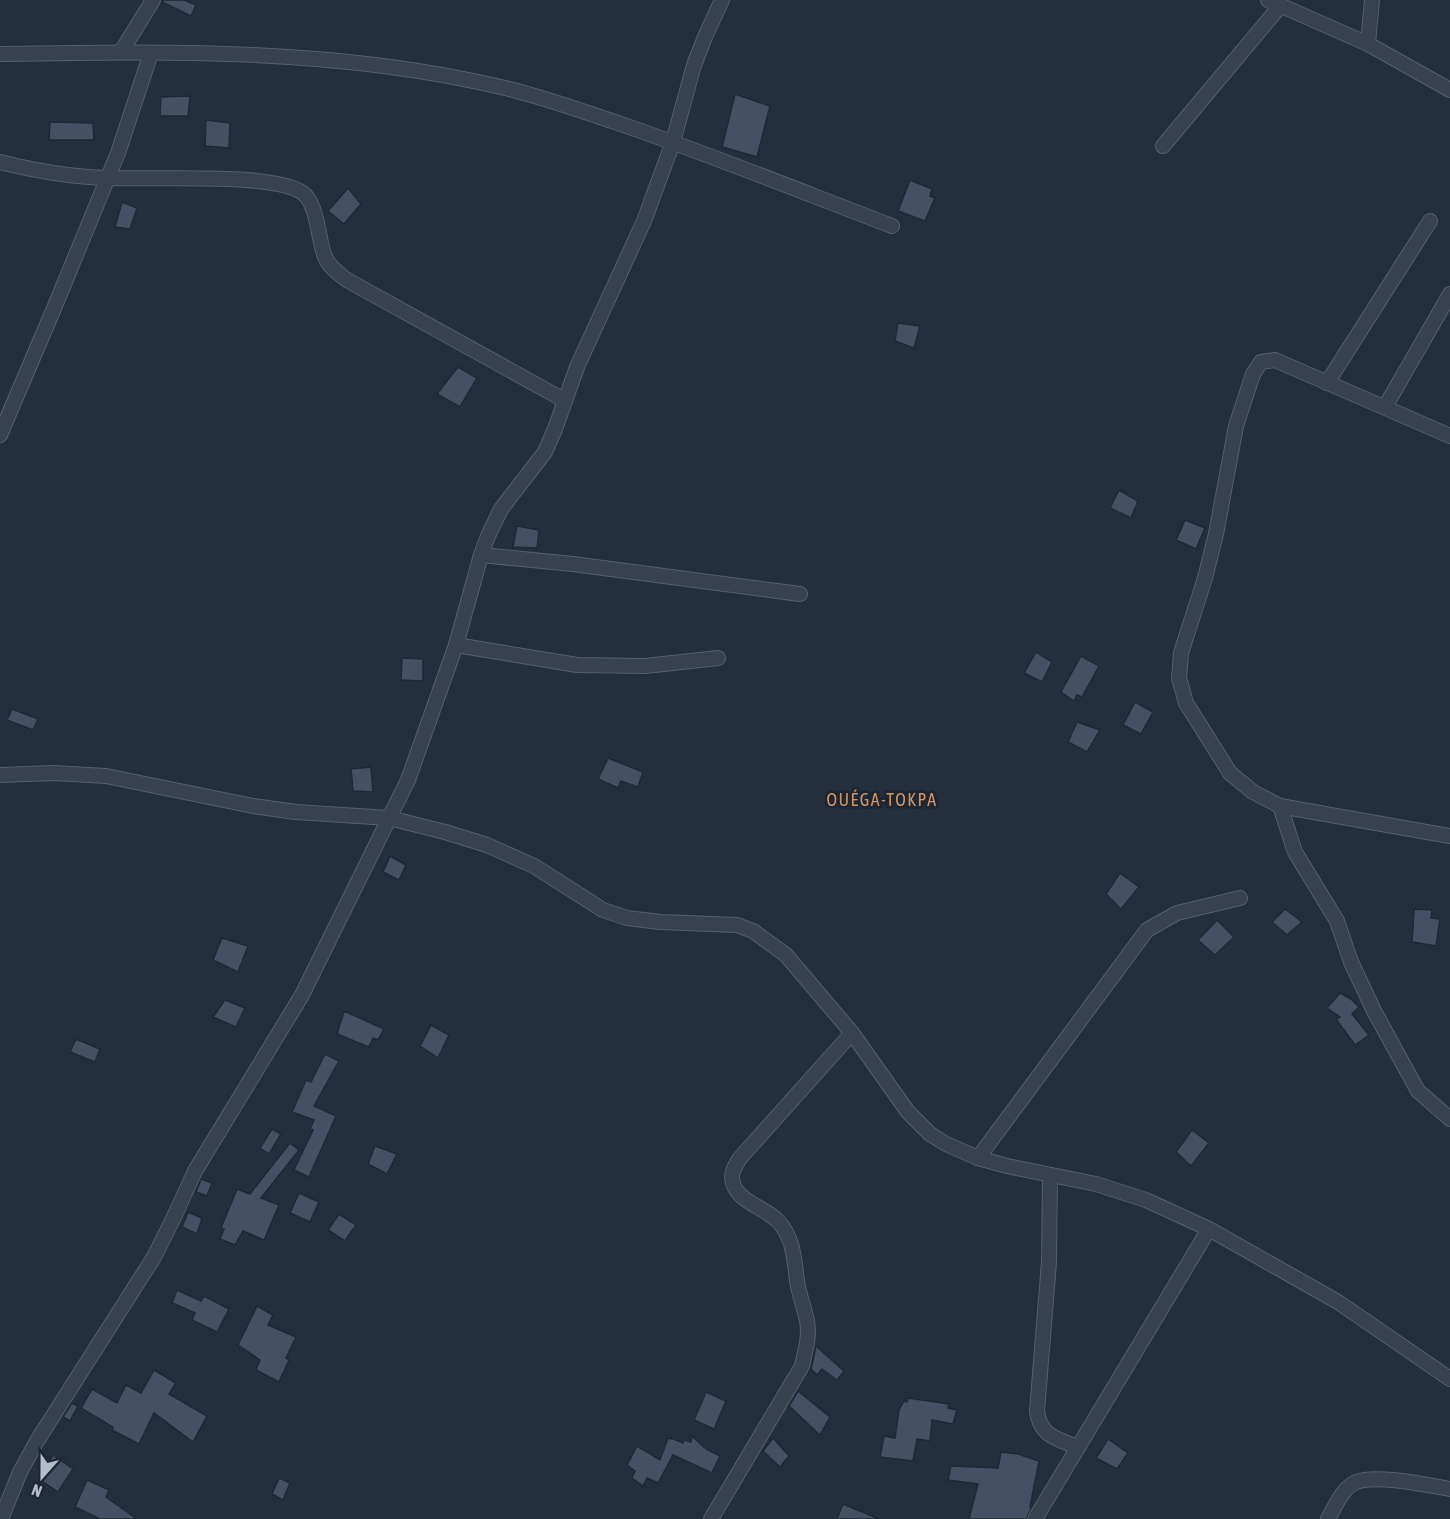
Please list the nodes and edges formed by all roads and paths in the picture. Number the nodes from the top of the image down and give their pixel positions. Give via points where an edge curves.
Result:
1 (153, 0) edge
2 (722, 0) edge
3 (1372, 0) edge
4 (1274, 3) edge
5 (1368, 44) junction
6 (121, 52) junction
7 (151, 53) junction
8 (0, 54) edge
9 (1450, 90) edge
10 (673, 142) junction
11 (1163, 146) dead end
12 (0, 162) edge
13 (108, 178) junction
14 (1430, 221) dead end
15 (892, 226) dead end
16 (1450, 294) edge
17 (1326, 382) junction
18 (564, 400) junction
19 (1385, 407) junction
20 (0, 435) edge
21 (1450, 436) edge
22 (481, 555) junction
23 (800, 594) dead end
24 (456, 645) junction
25 (718, 658) dead end
26 (0, 775) edge
27 (1280, 806) junction
28 (389, 818) junction
29 (1450, 836) edge
30 (1240, 898) dead end
31 (852, 1033) junction
32 (1450, 1119) edge
33 (978, 1158) junction
34 (1050, 1175) junction
35 (1209, 1229) junction
36 (1450, 1379) edge
37 (1077, 1447) junction
38 (1450, 1489) edge
39 (1, 1519) edge
40 (711, 1519) edge
41 (1035, 1519) edge
42 (1328, 1519) edge

1 - 6 street
2 - 10 street via 694,65
3 - 5 street
4 - 5 street
4 - 11 street
5 - 9 street
6 - 7 street
6 - 8 street
7 - 10 street via 233,53 398,68 504,88
7 - 13 street
10 - 15 street
10 - 18 street via 644,220
12 - 13 street via 63,175
13 - 18 street via 235,180 294,187 306,195 326,259 334,270
13 - 20 street
14 - 17 street
16 - 19 street
17 - 19 street
17 - 27 street via 1275,360 1261,362 1253,374 1236,426 1205,578 1181,653 1179,678 1186,703 1230,773 1253,792
18 - 22 street via 545,452 501,509
19 - 21 street
22 - 23 street
22 - 24 street
24 - 25 street via 576,665 645,666
24 - 28 street via 408,780
26 - 28 street via 106,776 263,808
27 - 29 street
27 - 32 street via 1294,852 1336,921 1379,1021 1418,1091
28 - 31 street via 487,845 534,866 603,910 627,918 737,925 753,931 786,955
28 - 39 street via 302,995 201,1161 153,1257 53,1413 20,1473
30 - 33 street via 1177,913 1147,930
31 - 33 street via 919,1125 946,1144
31 - 40 street via 732,1170 733,1185 743,1197 776,1219 790,1238 807,1323 807,1347 802,1366
33 - 34 street
34 - 35 street via 1146,1200
34 - 37 street via 1049,1262 1038,1422 1045,1433
35 - 36 street via 1338,1302
35 - 37 street
37 - 41 street
38 - 42 street via 1375,1478 1355,1483 1340,1497

